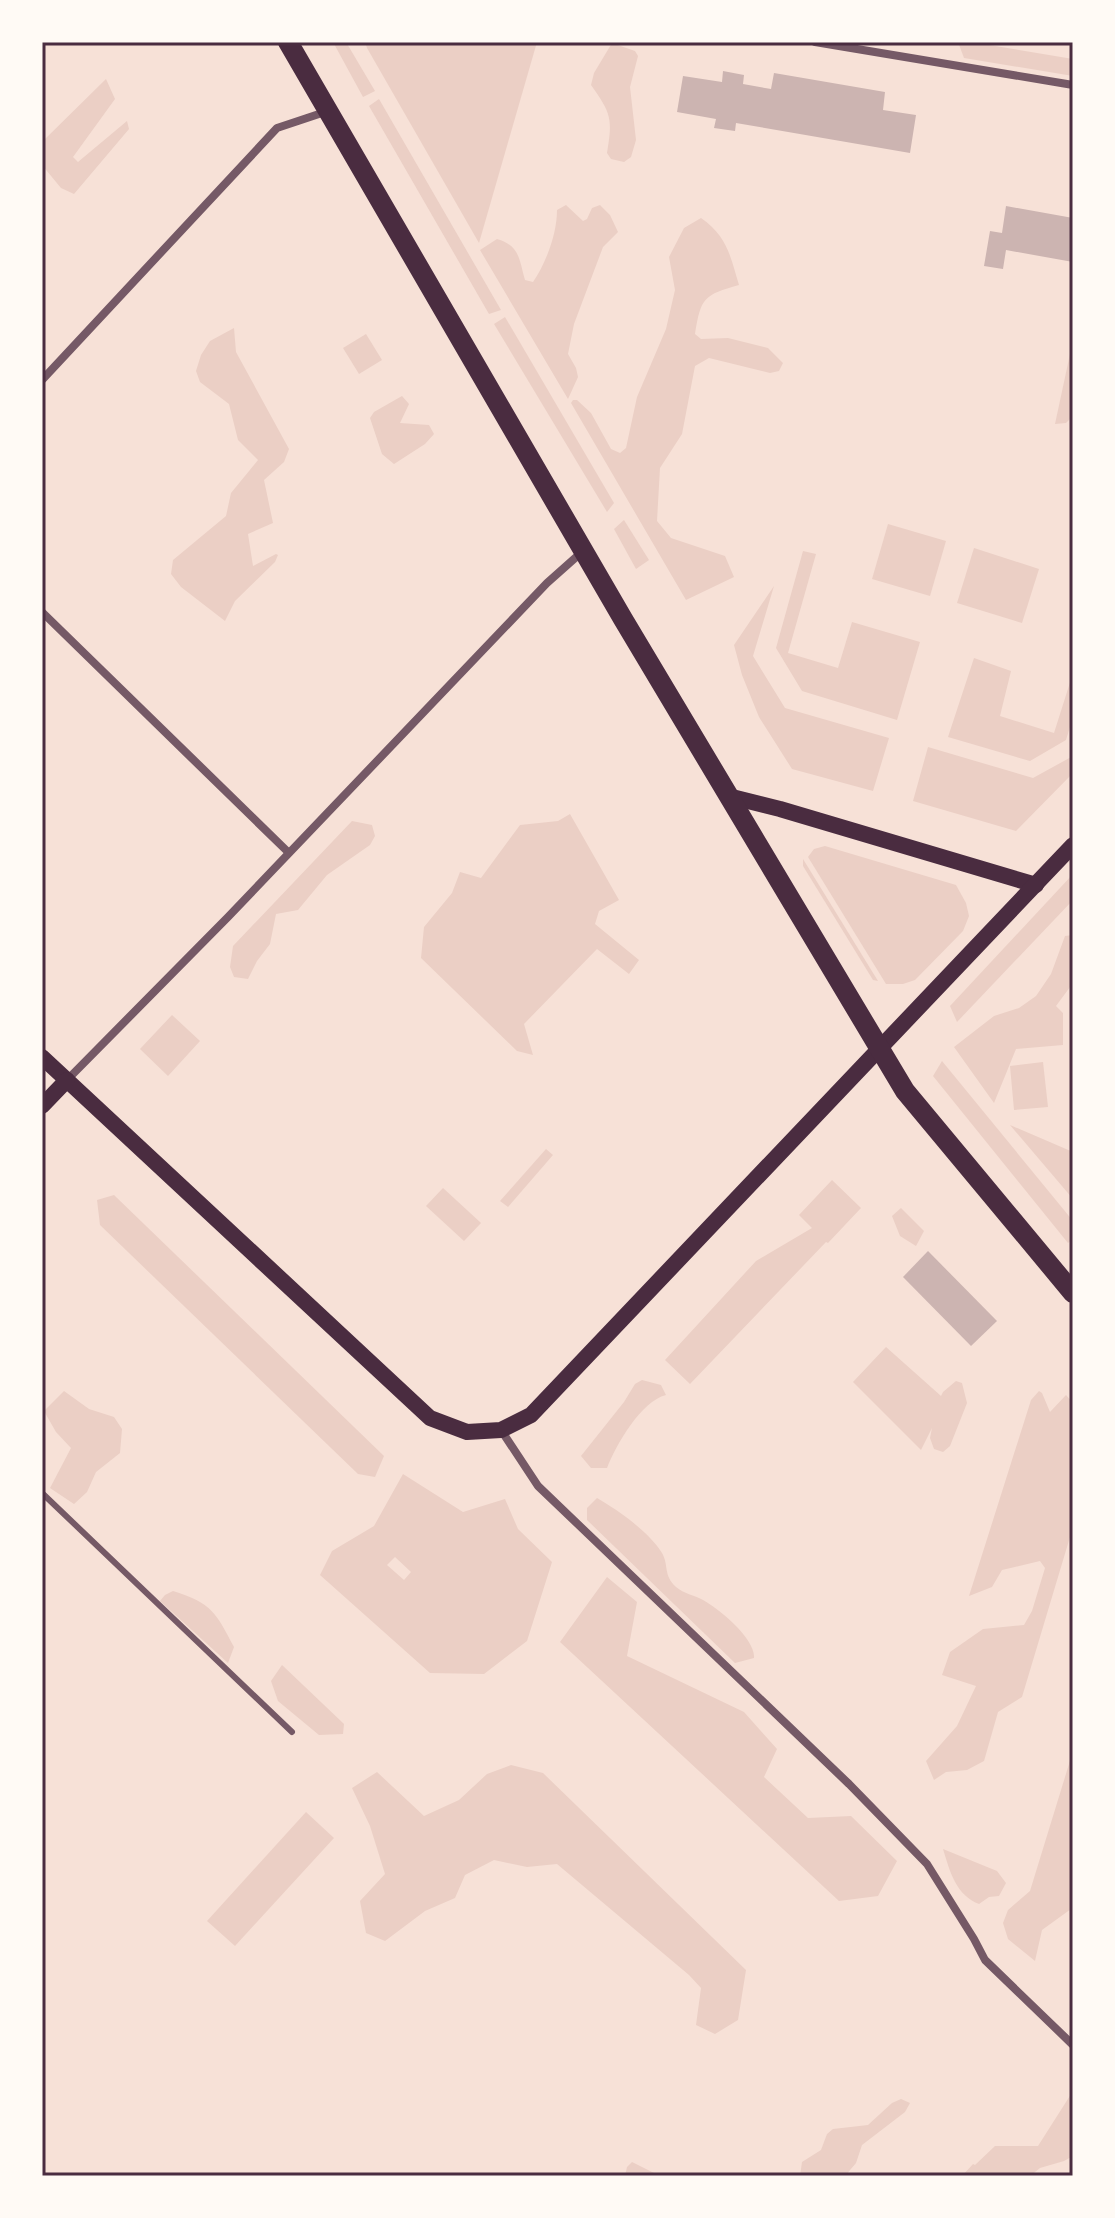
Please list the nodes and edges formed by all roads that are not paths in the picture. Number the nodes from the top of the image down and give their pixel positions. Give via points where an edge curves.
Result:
1 (288, 42) edge
2 (815, 42) edge
3 (1073, 85) edge
4 (329, 111) junction
5 (42, 380) edge
6 (583, 551) junction
7 (42, 612) edge
8 (728, 796) junction
9 (1073, 845) edge
10 (288, 852) junction
11 (1036, 885) junction
12 (881, 1049) junction
13 (42, 1057) edge
14 (67, 1080) junction
15 (42, 1106) edge
16 (1073, 1293) edge
17 (501, 1430) junction
18 (42, 1493) edge
19 (292, 1732) dead end
20 (1073, 2045) edge

1 - 4 main road
2 - 3 street
4 - 5 street via 277,128
4 - 6 main road
6 - 8 main road
6 - 10 street
7 - 10 street
8 - 11 main road
8 - 12 main road
9 - 11 main road
10 - 14 street
11 - 12 main road
12 - 16 main road via 905,1091
12 - 17 main road via 531,1415
13 - 14 main road
14 - 15 main road
14 - 17 main road via 430,1418 467,1432
17 - 20 street via 538,1486 927,1864 985,1960
18 - 19 lane

